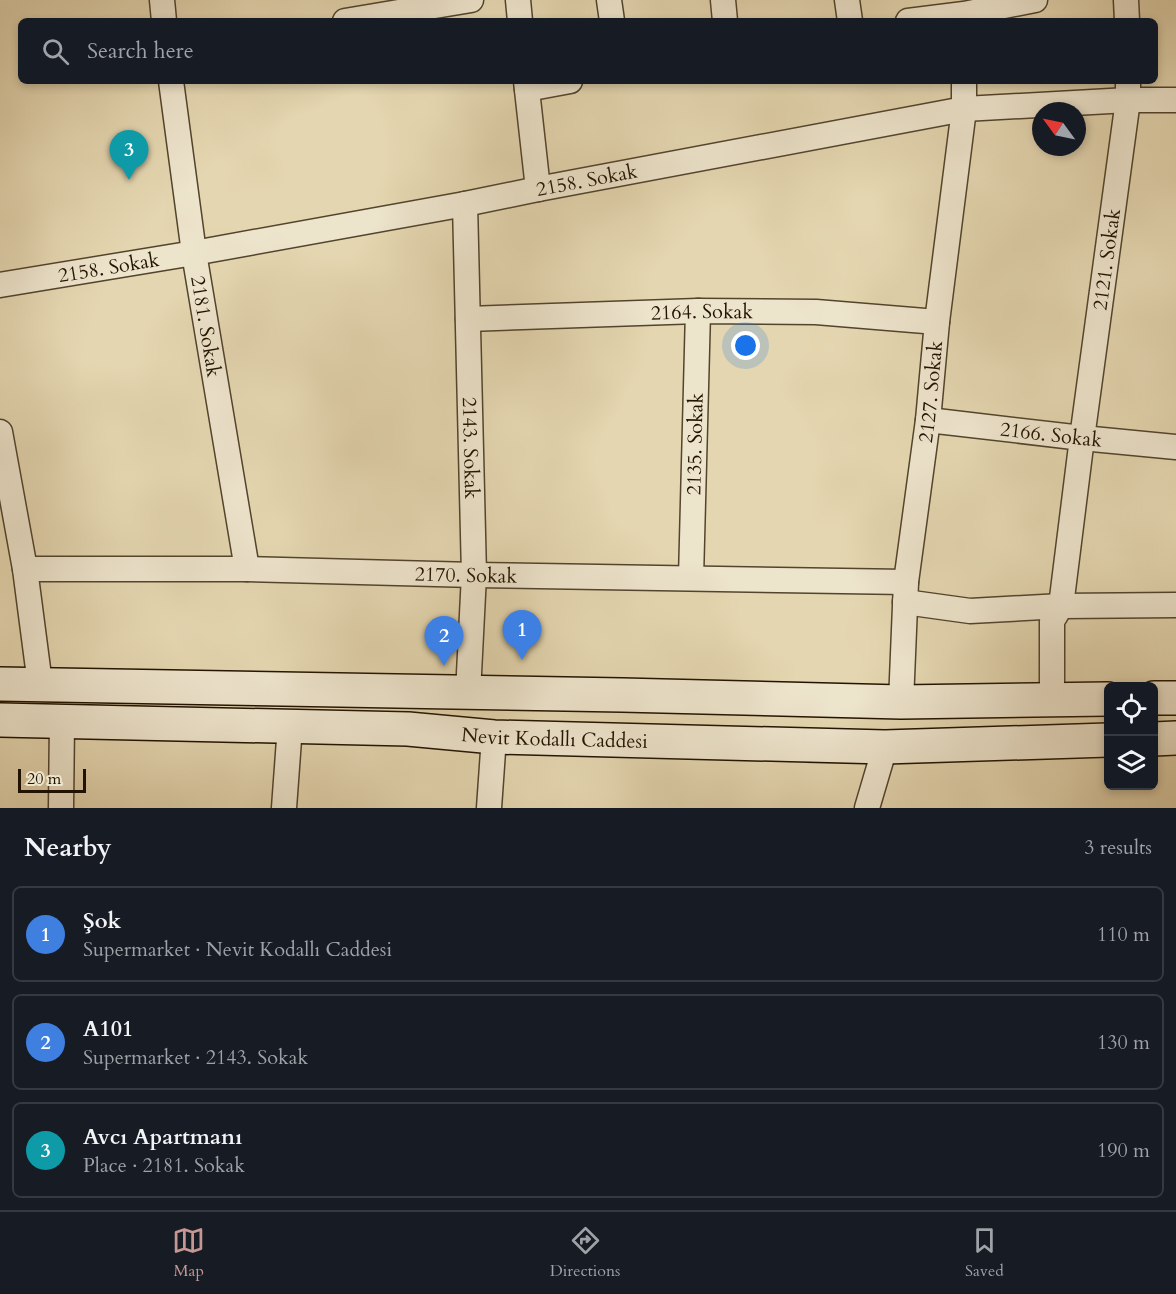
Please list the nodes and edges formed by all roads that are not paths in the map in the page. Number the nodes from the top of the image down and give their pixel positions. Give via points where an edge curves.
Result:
1 (162, 0) edge
2 (345, 0) edge
3 (471, 0) edge
4 (518, 0) edge
5 (609, 0) edge
6 (723, 0) edge
7 (847, 0) edge
8 (1035, 0) edge
9 (1126, 0) edge
10 (963, 12) edge
11 (164, 18) edge
12 (346, 18) edge
13 (364, 18) edge
14 (520, 18) edge
15 (612, 18) edge
16 (725, 18) edge
17 (850, 18) edge
18 (926, 18) edge
19 (1126, 18) edge
20 (171, 84) edge
21 (964, 84) edge
22 (527, 85) edge
23 (1128, 91) edge
24 (1176, 100) edge
25 (964, 109) junction
26 (538, 189) junction
27 (465, 204) junction
28 (194, 253) junction
29 (0, 285) edge
30 (698, 311) junction
31 (468, 319) junction
32 (937, 322) junction
33 (928, 420) junction
34 (0, 432) edge
35 (1082, 438) junction
36 (1176, 447) edge
37 (25, 569) junction
38 (246, 569) junction
39 (474, 575) junction
40 (691, 578) junction
41 (905, 592) junction
42 (1176, 605) edge
43 (1061, 606) junction
44 (0, 684) edge
45 (40, 684) junction
46 (468, 693) junction
47 (1158, 698) edge
48 (1176, 698) edge
49 (1104, 699) edge
50 (1052, 700) junction
51 (901, 702) junction
52 (0, 720) edge
53 (62, 722) junction
54 (290, 726) junction
55 (494, 737) junction
56 (1176, 738) edge
57 (1158, 739) edge
58 (1104, 740) edge
59 (885, 747) junction
60 (61, 808) edge
61 (284, 808) edge
62 (489, 808) edge
63 (867, 808) edge

1 - 11 street
2 - 12 street
3 - 13 street
4 - 14 street
5 - 15 street
6 - 16 street
7 - 17 street
8 - 10 street
9 - 19 street
10 - 18 street
20 - 28 street, 2181. Sokak
21 - 25 street, 2127. Sokak
22 - 26 street
23 - 24 street, 2158. Sokak
23 - 25 street, 2158. Sokak
23 - 35 street, 2121. Sokak
25 - 26 street, 2158. Sokak
25 - 32 street, 2127. Sokak
26 - 27 street, 2158. Sokak
27 - 28 street, 2158. Sokak
27 - 31 street, 2143. Sokak
28 - 29 street, 2158. Sokak
28 - 38 street, 2181. Sokak
30 - 31 street, 2164. Sokak
30 - 32 street, 2164. Sokak via 816,312
30 - 40 street, 2135. Sokak
31 - 39 street, 2143. Sokak
32 - 33 street, 2127. Sokak
33 - 35 street, 2166. Sokak
33 - 41 street, 2127. Sokak
34 - 37 street
35 - 36 street, 2166. Sokak
35 - 43 street, 2121. Sokak
37 - 38 street, 2170. Sokak
37 - 45 street
38 - 39 street, 2170. Sokak
39 - 40 street, 2170. Sokak
39 - 46 street, 2143. Sokak
40 - 41 street, 2170. Sokak
41 - 43 street, 2170. Sokak via 970,611
41 - 51 street, 2127. Sokak
42 - 43 street, 2170. Sokak
43 - 50 street, 2121. Sokak via 1052,621
44 - 45 main road, Nevit Kodallı Caddesi
45 - 46 main road, Nevit Kodallı Caddesi
46 - 51 main road, Nevit Kodallı Caddesi
47 - 48 main road
49 - 50 main road, Nevit Kodallı Caddesi
50 - 51 main road, Nevit Kodallı Caddesi
52 - 53 main road, Nevit Kodallı Caddesi
53 - 54 main road, Nevit Kodallı Caddesi
53 - 60 street
54 - 55 main road, Nevit Kodallı Caddesi via 408,729
54 - 61 street
55 - 59 main road, Nevit Kodallı Caddesi
55 - 62 street
56 - 57 main road
58 - 59 main road, Nevit Kodallı Caddesi
59 - 63 street

